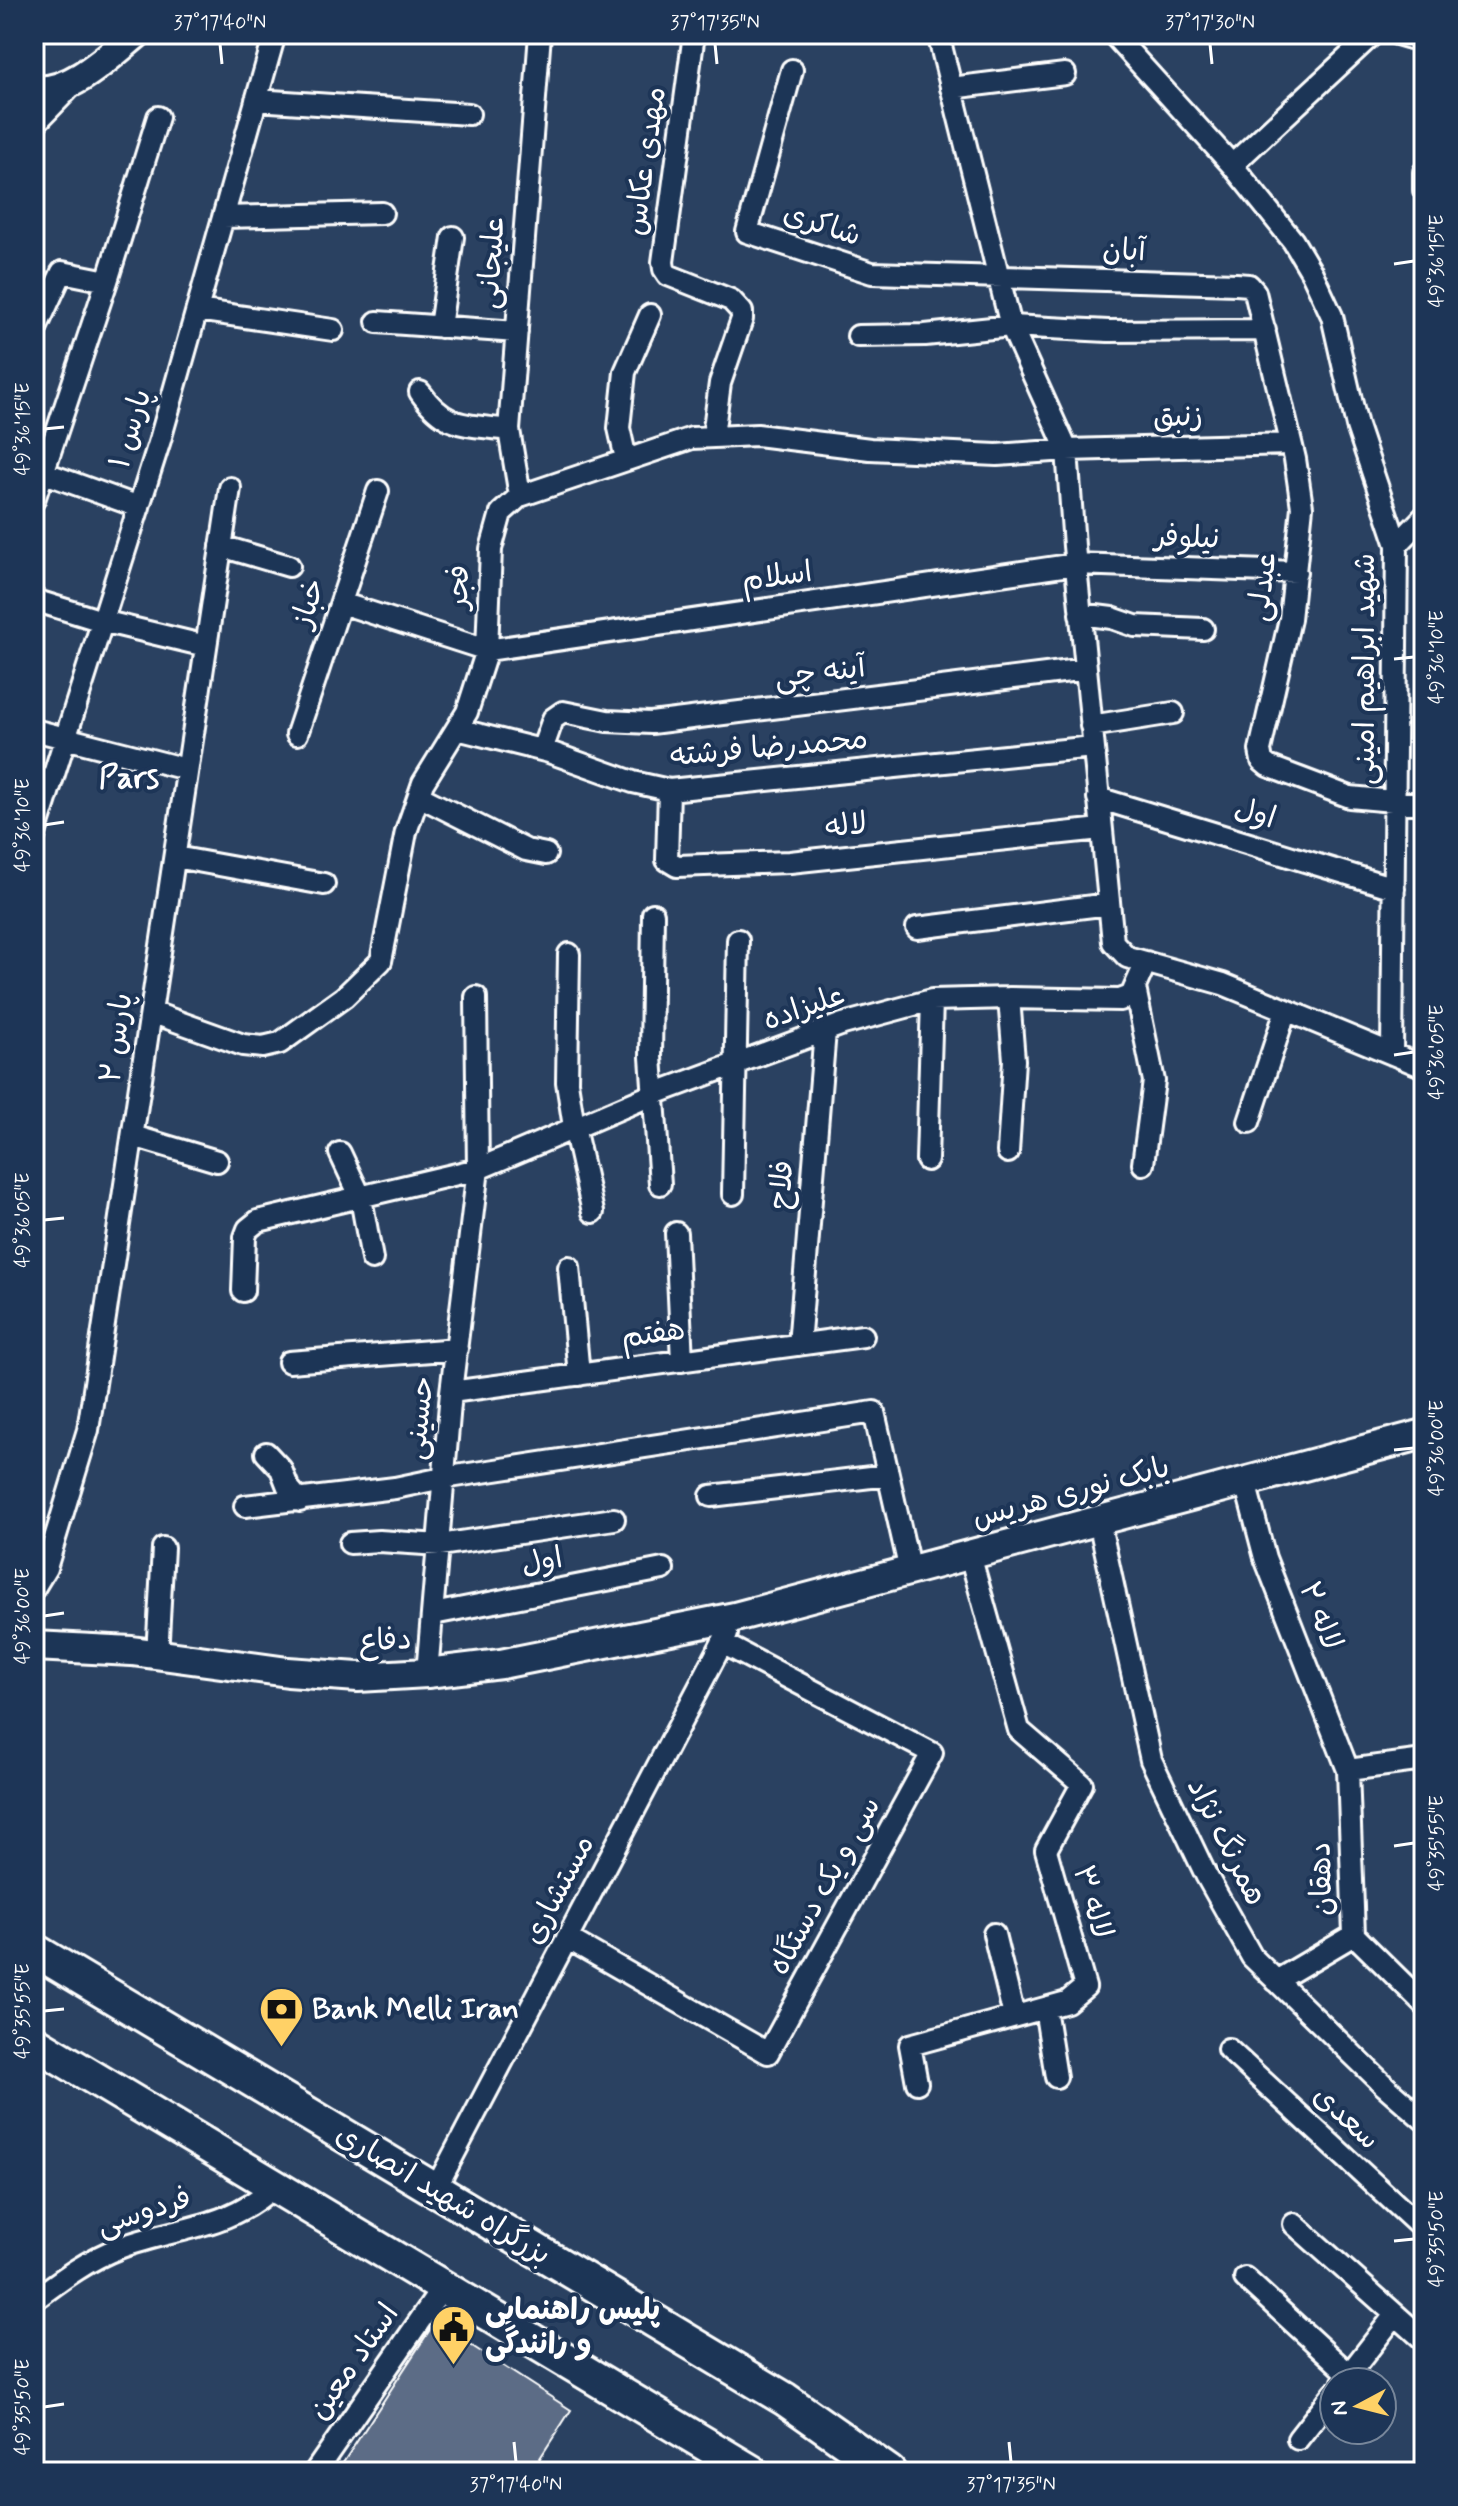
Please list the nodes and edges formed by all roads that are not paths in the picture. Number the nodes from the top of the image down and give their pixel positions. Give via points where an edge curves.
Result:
1 (275, 34) edge
2 (540, 34) edge
3 (694, 34) edge
4 (938, 34) edge
5 (1113, 34) edge
6 (1373, 34) edge
7 (1397, 34) edge
8 (130, 36) edge
9 (1424, 42) edge
10 (792, 70) dead end
11 (1065, 74) dead end
12 (65, 87) junction
13 (951, 88) junction
14 (34, 90) edge
15 (256, 100) junction
16 (469, 114) dead end
17 (158, 117) dead end
18 (34, 119) edge
19 (1232, 165) junction
20 (1424, 172) edge
21 (1424, 190) edge
22 (382, 213) dead end
23 (223, 217) junction
24 (453, 237) dead end
25 (998, 277) junction
26 (107, 281) junction
27 (1249, 285) joint
28 (197, 310) junction
29 (650, 315) dead end
30 (377, 322) dead end
31 (1011, 326) junction
32 (440, 327) junction
33 (333, 330) dead end
34 (1265, 330) junction
35 (517, 332) junction
36 (34, 333) edge
37 (858, 336) dead end
38 (420, 392) dead end
39 (509, 430) junction
40 (713, 436) junction
41 (1291, 444) junction
42 (1067, 450) junction
43 (626, 459) junction
44 (38, 471) edge
45 (230, 488) dead end
46 (378, 491) dead end
47 (520, 496) junction
48 (34, 500) edge
49 (139, 507) junction
50 (1424, 517) edge
51 (1397, 545) junction
52 (221, 546) junction
53 (1076, 564) junction
54 (289, 566) dead end
55 (1296, 572) junction
56 (34, 600) edge
57 (341, 603) junction
58 (1080, 614) junction
59 (102, 621) junction
60 (1203, 629) dead end
61 (206, 646) junction
62 (487, 650) junction
63 (1086, 669) junction
64 (1173, 713) dead end
65 (457, 729) junction
66 (34, 730) edge
67 (297, 734) dead end
68 (1092, 737) junction
69 (64, 738) junction
70 (542, 750) junction
71 (186, 769) junction
72 (669, 790) junction
73 (419, 796) junction
74 (1098, 798) junction
75 (1395, 802) junction
76 (1424, 804) edge
77 (1101, 829) junction
78 (34, 837) edge
79 (546, 854) dead end
80 (175, 857) junction
81 (324, 884) dead end
82 (1394, 888) junction
83 (1109, 904) junction
84 (653, 914) dead end
85 (917, 928) dead end
86 (738, 940) dead end
87 (569, 954) dead end
88 (1137, 960) junction
89 (1135, 988) junction
90 (476, 997) dead end
91 (1009, 998) junction
92 (932, 1000) junction
93 (1286, 1010) junction
94 (151, 1012) junction
95 (825, 1031) junction
96 (1392, 1054) junction
97 (736, 1063) junction
98 (1424, 1067) edge
99 (654, 1094) junction
100 (1249, 1122) dead end
101 (574, 1127) junction
102 (133, 1136) junction
103 (1008, 1152) dead end
104 (340, 1153) dead end
105 (927, 1160) dead end
106 (217, 1161) dead end
107 (1143, 1164) dead end
108 (471, 1171) junction
109 (419, 1184) dead end
110 (660, 1184) dead end
111 (733, 1194) dead end
112 (361, 1198) junction
113 (593, 1212) dead end
114 (676, 1233) dead end
115 (372, 1259) dead end
116 (569, 1267) dead end
117 (243, 1291) dead end
118 (863, 1336) dead end
119 (799, 1345) junction
120 (457, 1349) junction
121 (682, 1361) junction
122 (289, 1362) dead end
123 (579, 1375) junction
124 (451, 1392) junction
125 (1424, 1434) edge
126 (266, 1453) dead end
127 (888, 1475) junction
128 (443, 1478) junction
129 (1245, 1482) junction
130 (711, 1496) dead end
131 (300, 1501) junction
132 (245, 1506) dead end
133 (614, 1519) dead end
134 (1099, 1521) junction
135 (350, 1543) dead end
136 (440, 1545) junction
137 (163, 1548) dead end
138 (970, 1555) junction
139 (663, 1569) dead end
140 (910, 1571) junction
141 (34, 1588) edge
142 (433, 1614) junction
143 (735, 1617) junction
144 (722, 1643) junction
145 (34, 1646) edge
146 (157, 1655) junction
147 (427, 1673) junction
148 (1424, 1760) edge
149 (1348, 1770) junction
150 (994, 1934) dead end
151 (1354, 1935) junction
152 (567, 1938) junction
153 (34, 1950) edge
154 (1276, 1981) junction
155 (1424, 2004) edge
156 (1045, 2008) junction
157 (1014, 2016) junction
158 (34, 2042) edge
159 (1228, 2049) dead end
160 (1056, 2077) dead end
161 (917, 2083) dead end
162 (1424, 2120) edge
163 (274, 2186) junction
164 (435, 2190) junction
165 (1294, 2224) dead end
166 (1424, 2230) edge
167 (1245, 2278) dead end
168 (443, 2287) junction
169 (34, 2300) edge
170 (1395, 2315) junction
171 (1424, 2340) edge
172 (1334, 2366) edge
173 (1355, 2366) edge
174 (1318, 2413) edge
175 (1298, 2439) dead end
176 (315, 2472) edge
177 (752, 2472) edge
178 (889, 2472) edge

1 - 15 street, پارس ۱
2 - 35 street, علیجانی
3 - 40 street, مهدی عکاس via 663,262 668,275 731,300 742,312 720,383
4 - 13 street
5 - 19 street, شهید ابراهیم امینی
6 - 19 street
7 - 9 street
8 - 12 main road
10 - 25 street, شاکری via 747,232 872,273
11 - 13 street
12 - 14 main road
12 - 18 main road
13 - 25 street
15 - 16 street
15 - 23 street, پارس ۱
17 - 26 street
19 - 51 street, شهید ابراهیم امینی via 1293,241 1332,316 1357,426
20 - 21 street
22 - 23 street
23 - 28 street, پارس ۱
24 - 32 street
25 - 27 street, آبان
25 - 31 street
26 - 36 street via 62,272
26 - 44 street
27 - 34 street, عبدلی
28 - 33 street
28 - 49 street, پارس ۱
29 - 43 street via 625,372 619,428
30 - 32 street
31 - 34 street
31 - 37 street
31 - 42 street
32 - 35 street
34 - 41 street, عبدلی
35 - 39 street, علیجانی
38 - 39 street via 446,419
39 - 47 street, علیجانی
40 - 42 street via 997,455
40 - 43 street
41 - 42 street, زنبق
41 - 55 street, عبدلی via 1302,507
42 - 53 street
43 - 47 street
44 - 48 street
44 - 49 street
45 - 52 street, پارس ۲
46 - 57 street, خباز
47 - 62 street, فجر via 501,513 491,549
49 - 59 street, پارس ۱
50 - 51 street
51 - 75 street, شهید ابراهیم امینی
52 - 54 street
52 - 61 street, پارس ۲
53 - 55 street, نیلوفر
53 - 58 street
53 - 62 street, اسلام
55 - 75 street, عبدلی via 1262,761 1350,797
56 - 59 street
57 - 62 street
57 - 67 street, خباز
58 - 60 street via 1135,626
58 - 63 street
59 - 61 street
59 - 69 street, پارس ۱
61 - 71 street, پارس ۲
62 - 65 street, فجر
63 - 68 street
63 - 70 street, آینه چی via 651,723 563,712 553,719
64 - 68 street, محمدرضا فرشته
65 - 70 street, محمدرضا فرشته
65 - 73 street, فجر
66 - 69 street
68 - 72 street, محمدرضا فرشته
68 - 74 street
69 - 71 street
69 - 78 street, پارس ۱
70 - 72 street, محمدرضا فرشته
71 - 80 street, پارس ۲
72 - 77 street, لاله via 667,860 677,866 790,862
73 - 79 street via 526,850
73 - 94 street, فجر via 406,832 381,961 344,997 280,1043 263,1047 243,1045
74 - 77 street
74 - 82 street, اول
75 - 76 street
75 - 82 street, شهید ابراهیم امینی
77 - 83 street
80 - 81 street
80 - 94 street, پارس ۲
82 - 96 street, شهید ابراهیم امینی
83 - 85 street
83 - 88 street via 1113,942
84 - 99 street
86 - 97 street
87 - 101 street via 567,1082
88 - 89 street
88 - 93 street via 1223,984
89 - 91 street, علیزاده via 1120,1000
89 - 107 street via 1154,1081
90 - 108 street
91 - 92 street, علیزاده
91 - 103 street via 1014,1060
92 - 95 street, علیزاده
92 - 105 street
93 - 96 street
93 - 100 street
94 - 102 street, پارس ۲
95 - 97 street, علیزاده
95 - 119 street, فلاح
96 - 98 street
97 - 99 street, علیزاده
97 - 111 street
99 - 101 street, علیزاده
99 - 110 street
101 - 108 street, علیزاده
101 - 113 street
102 - 106 street
102 - 141 street, پارس ۲ via 88,1430 46,1568
104 - 112 street
108 - 109 street, علیزاده
108 - 112 street, علیزاده
108 - 120 street, حسینی
112 - 115 street
112 - 117 street, علیزاده via 258,1221 248,1229
114 - 121 street
116 - 123 street
118 - 119 street, هفتم
119 - 121 street, هفتم
120 - 122 street
120 - 124 street, حسینی
121 - 123 street, هفتم
123 - 124 street, هفتم
124 - 128 street, حسینی
125 - 129 main road, بابک نوری هریس
126 - 131 street
127 - 128 street via 874,1412
127 - 130 street
127 - 140 street
128 - 131 street
128 - 136 street, حسینی
129 - 134 main road, بابک نوری هریس
129 - 149 street, لاله ۲ via 1265,1558
131 - 132 street
133 - 136 street
134 - 138 main road, بابک نوری هریس
134 - 154 street, همرنگ نژاد via 1151,1760 1252,1957
135 - 136 street
136 - 142 street, حسینی
137 - 146 street
138 - 140 main road, بابک نوری هریس
138 - 156 street, لاله ۳ via 1019,1730 1082,1784 1046,1850 1085,1987 1067,2002
139 - 142 street, اول
140 - 143 main road, بابک نوری هریس
142 - 147 street, حسینی
143 - 144 street, مستشاری
143 - 147 main road, دفاع via 501,1664
144 - 152 street, مستشاری
144 - 152 street, سی و یک دستگاه via 932,1753 768,2053
145 - 146 main road, دفاع
146 - 147 main road, دفاع via 358,1677
148 - 149 street
149 - 151 street, دهقان
150 - 157 street
151 - 154 street
151 - 155 street, دهقان
152 - 164 street, مستشاری
153 - 164 main road, بزرگراه شهید انصاری
154 - 162 street, همرنگ نژاد
156 - 157 street, لاله ۳
156 - 160 street
157 - 161 street, لاله ۳ via 910,2045
158 - 163 main road
159 - 166 street, سعدی
163 - 168 main road
163 - 169 street, فردوسی via 228,2217 121,2247
164 - 178 main road, بزرگراه شهید انصاری via 785,2399
165 - 170 street
167 - 172 street
168 - 176 street, استاد معین
168 - 177 main road
170 - 171 street
170 - 173 street
174 - 175 street

